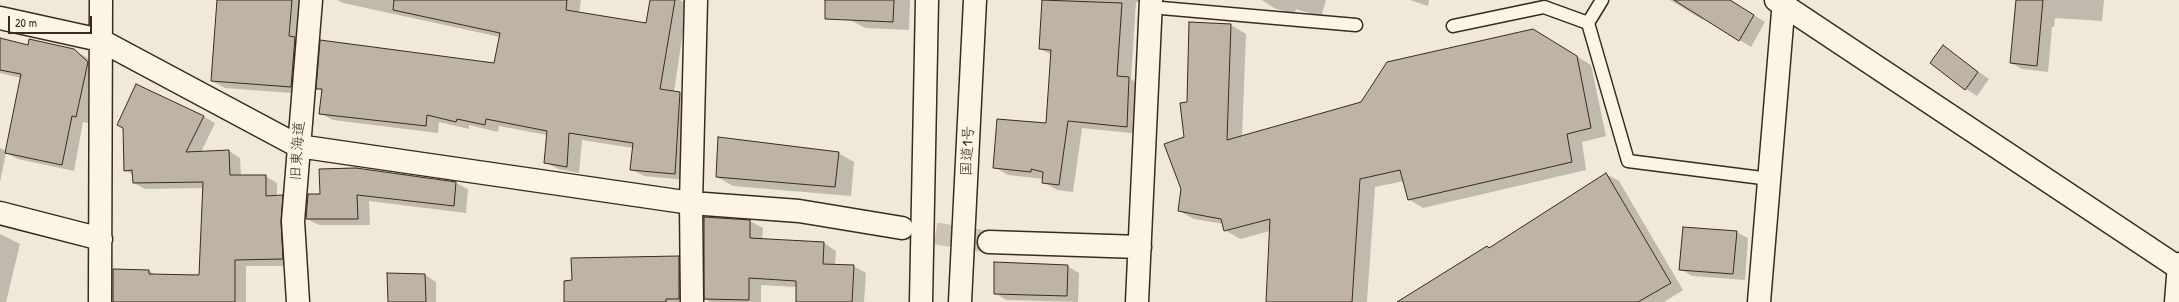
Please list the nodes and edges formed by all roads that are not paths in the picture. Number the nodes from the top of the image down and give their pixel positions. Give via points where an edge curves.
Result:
1 (101, 0) edge
2 (311, 0) edge
3 (696, 0) edge
4 (927, 0) edge
5 (975, 0) edge
6 (1602, 0) edge
7 (1781, 1) edge
8 (1151, 3) edge
9 (0, 18) edge
10 (1588, 23) junction
11 (1356, 25) dead end
12 (1453, 26) dead end
13 (100, 40) junction
14 (298, 146) junction
15 (1770, 179) junction
16 (691, 203) junction
17 (0, 213) edge
18 (902, 228) tunnel mouth
19 (101, 239) junction
20 (989, 242) tunnel mouth
21 (1140, 247) junction
22 (2179, 267) edge
23 (100, 302) edge
24 (298, 302) edge
25 (692, 302) edge
26 (921, 302) edge
27 (960, 302) edge
28 (1137, 302) edge
29 (1760, 302) edge
30 (2176, 302) edge

1 - 13 main road
2 - 14 main road, 旧東海道
3 - 16 main road
4 - 26 main road
5 - 27 main road, 国道1号
6 - 10 lane
7 - 15 main road
7 - 22 main road
8 - 11 lane
8 - 21 main road
9 - 13 main road
10 - 12 lane via 1544,7
10 - 15 lane via 1628,161
13 - 14 main road
13 - 19 main road
14 - 16 main road
14 - 24 main road, 旧東海道 via 293,221
15 - 29 main road
16 - 18 main road via 799,211
16 - 25 main road
17 - 19 main road
19 - 23 main road
20 - 21 main road
21 - 28 main road
22 - 30 main road

